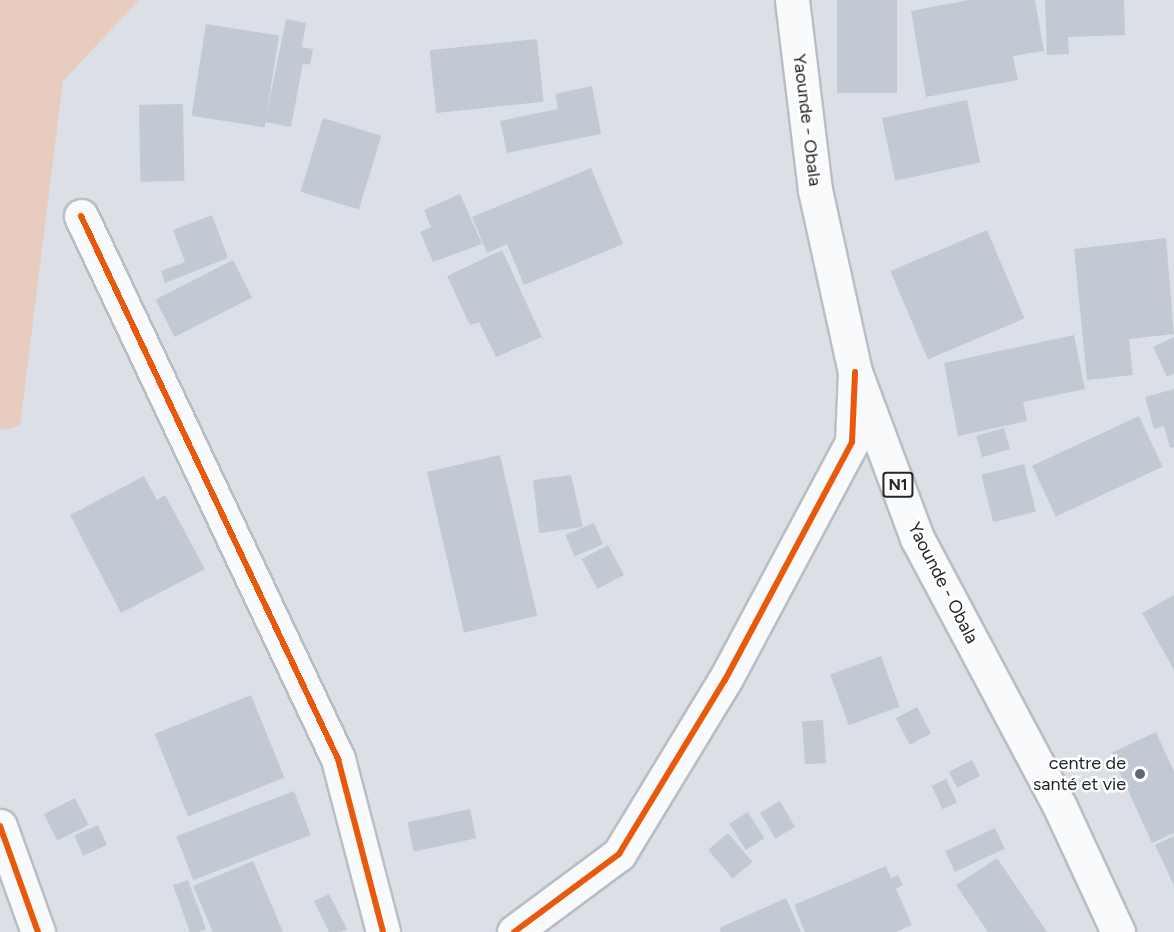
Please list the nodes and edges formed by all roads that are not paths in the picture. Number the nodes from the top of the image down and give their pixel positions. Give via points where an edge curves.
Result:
1 (792, 0) edge
2 (81, 216) dead end
3 (855, 372) junction
4 (0, 826) edge
5 (38, 932) edge
6 (383, 932) edge
7 (514, 932) edge
8 (1118, 932) edge

1 - 3 main road, Yaounde - Obala / N1 via 815,190
2 - 6 main road via 338,759
3 - 7 main road via 852,442 719,689 619,854
3 - 8 main road, Yaounde - Obala / N1 via 917,538 1060,807
4 - 5 main road

